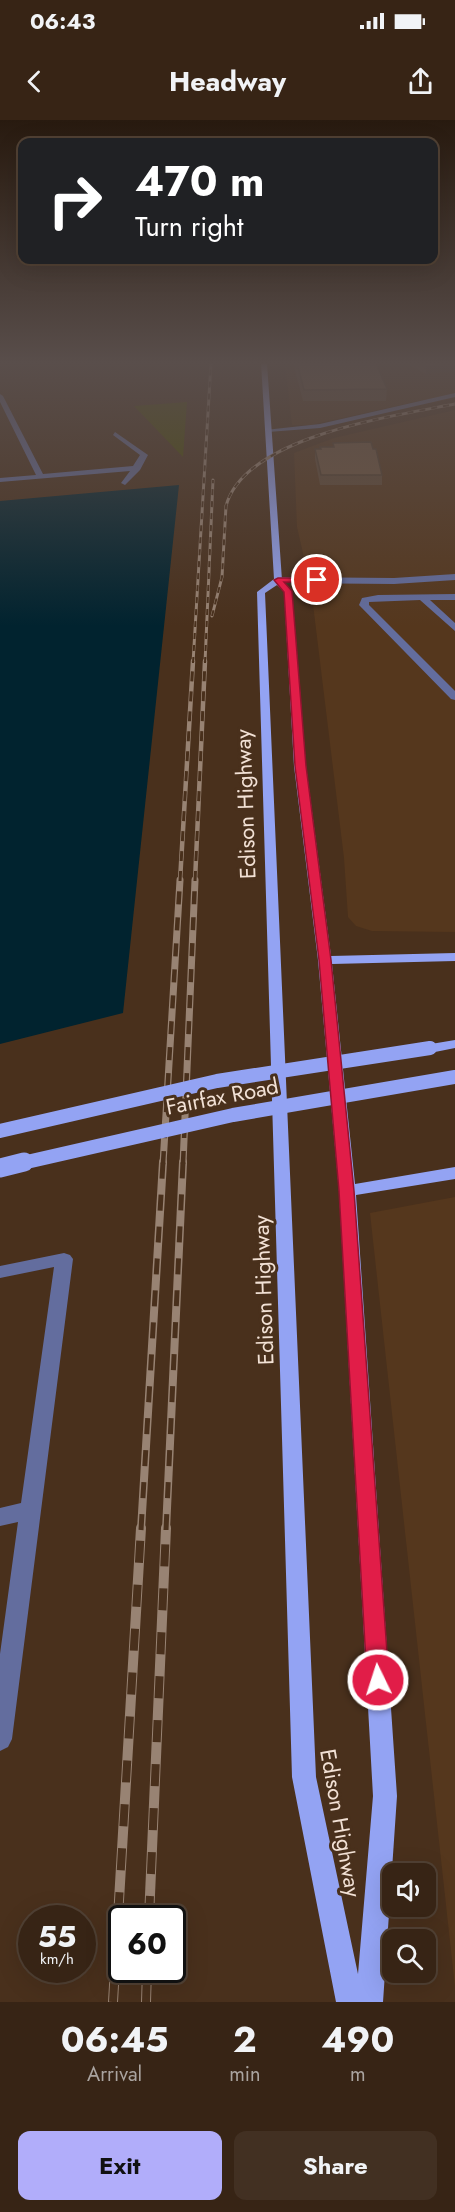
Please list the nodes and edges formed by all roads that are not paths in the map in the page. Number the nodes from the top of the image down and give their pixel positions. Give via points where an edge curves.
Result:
1 (27, 451) edge
2 (138, 451) edge
3 (269, 451) edge
4 (137, 468) junction
5 (40, 476) junction
6 (0, 480) edge
7 (126, 483) dead end
8 (455, 577) edge
9 (278, 580) junction
10 (422, 597) junction
11 (455, 597) edge
12 (455, 628) edge
13 (455, 696) edge
14 (455, 957) edge
15 (325, 960) junction
16 (455, 1044) edge
17 (455, 1077) edge
18 (0, 1131) edge
19 (0, 1168) edge
20 (455, 1173) edge
21 (347, 1191) junction
22 (0, 1272) edge
23 (30, 1510) junction
24 (0, 1517) edge
25 (0, 1739) edge
26 (350, 2002) edge
27 (369, 2002) edge

1 - 5 street
2 - 4 street via 144,455
3 - 9 main road, Edison Highway
4 - 5 street
4 - 7 street
5 - 6 street
8 - 9 street
9 - 15 main road, Edison Highway via 288,591 300,766
9 - 26 main road, Edison Highway via 261,592 304,1777
10 - 11 street
10 - 12 street
10 - 13 street via 378,598 365,600 364,605
14 - 15 main road
15 - 21 main road, Edison Highway
16 - 18 main road, Fairfax Road, bridge via 217,1082
17 - 19 main road, Fairfax Road, bridge via 233,1115
20 - 21 main road
21 - 27 main road, Edison Highway via 385,1796
22 - 23 street via 64,1259
23 - 24 street
23 - 25 street

